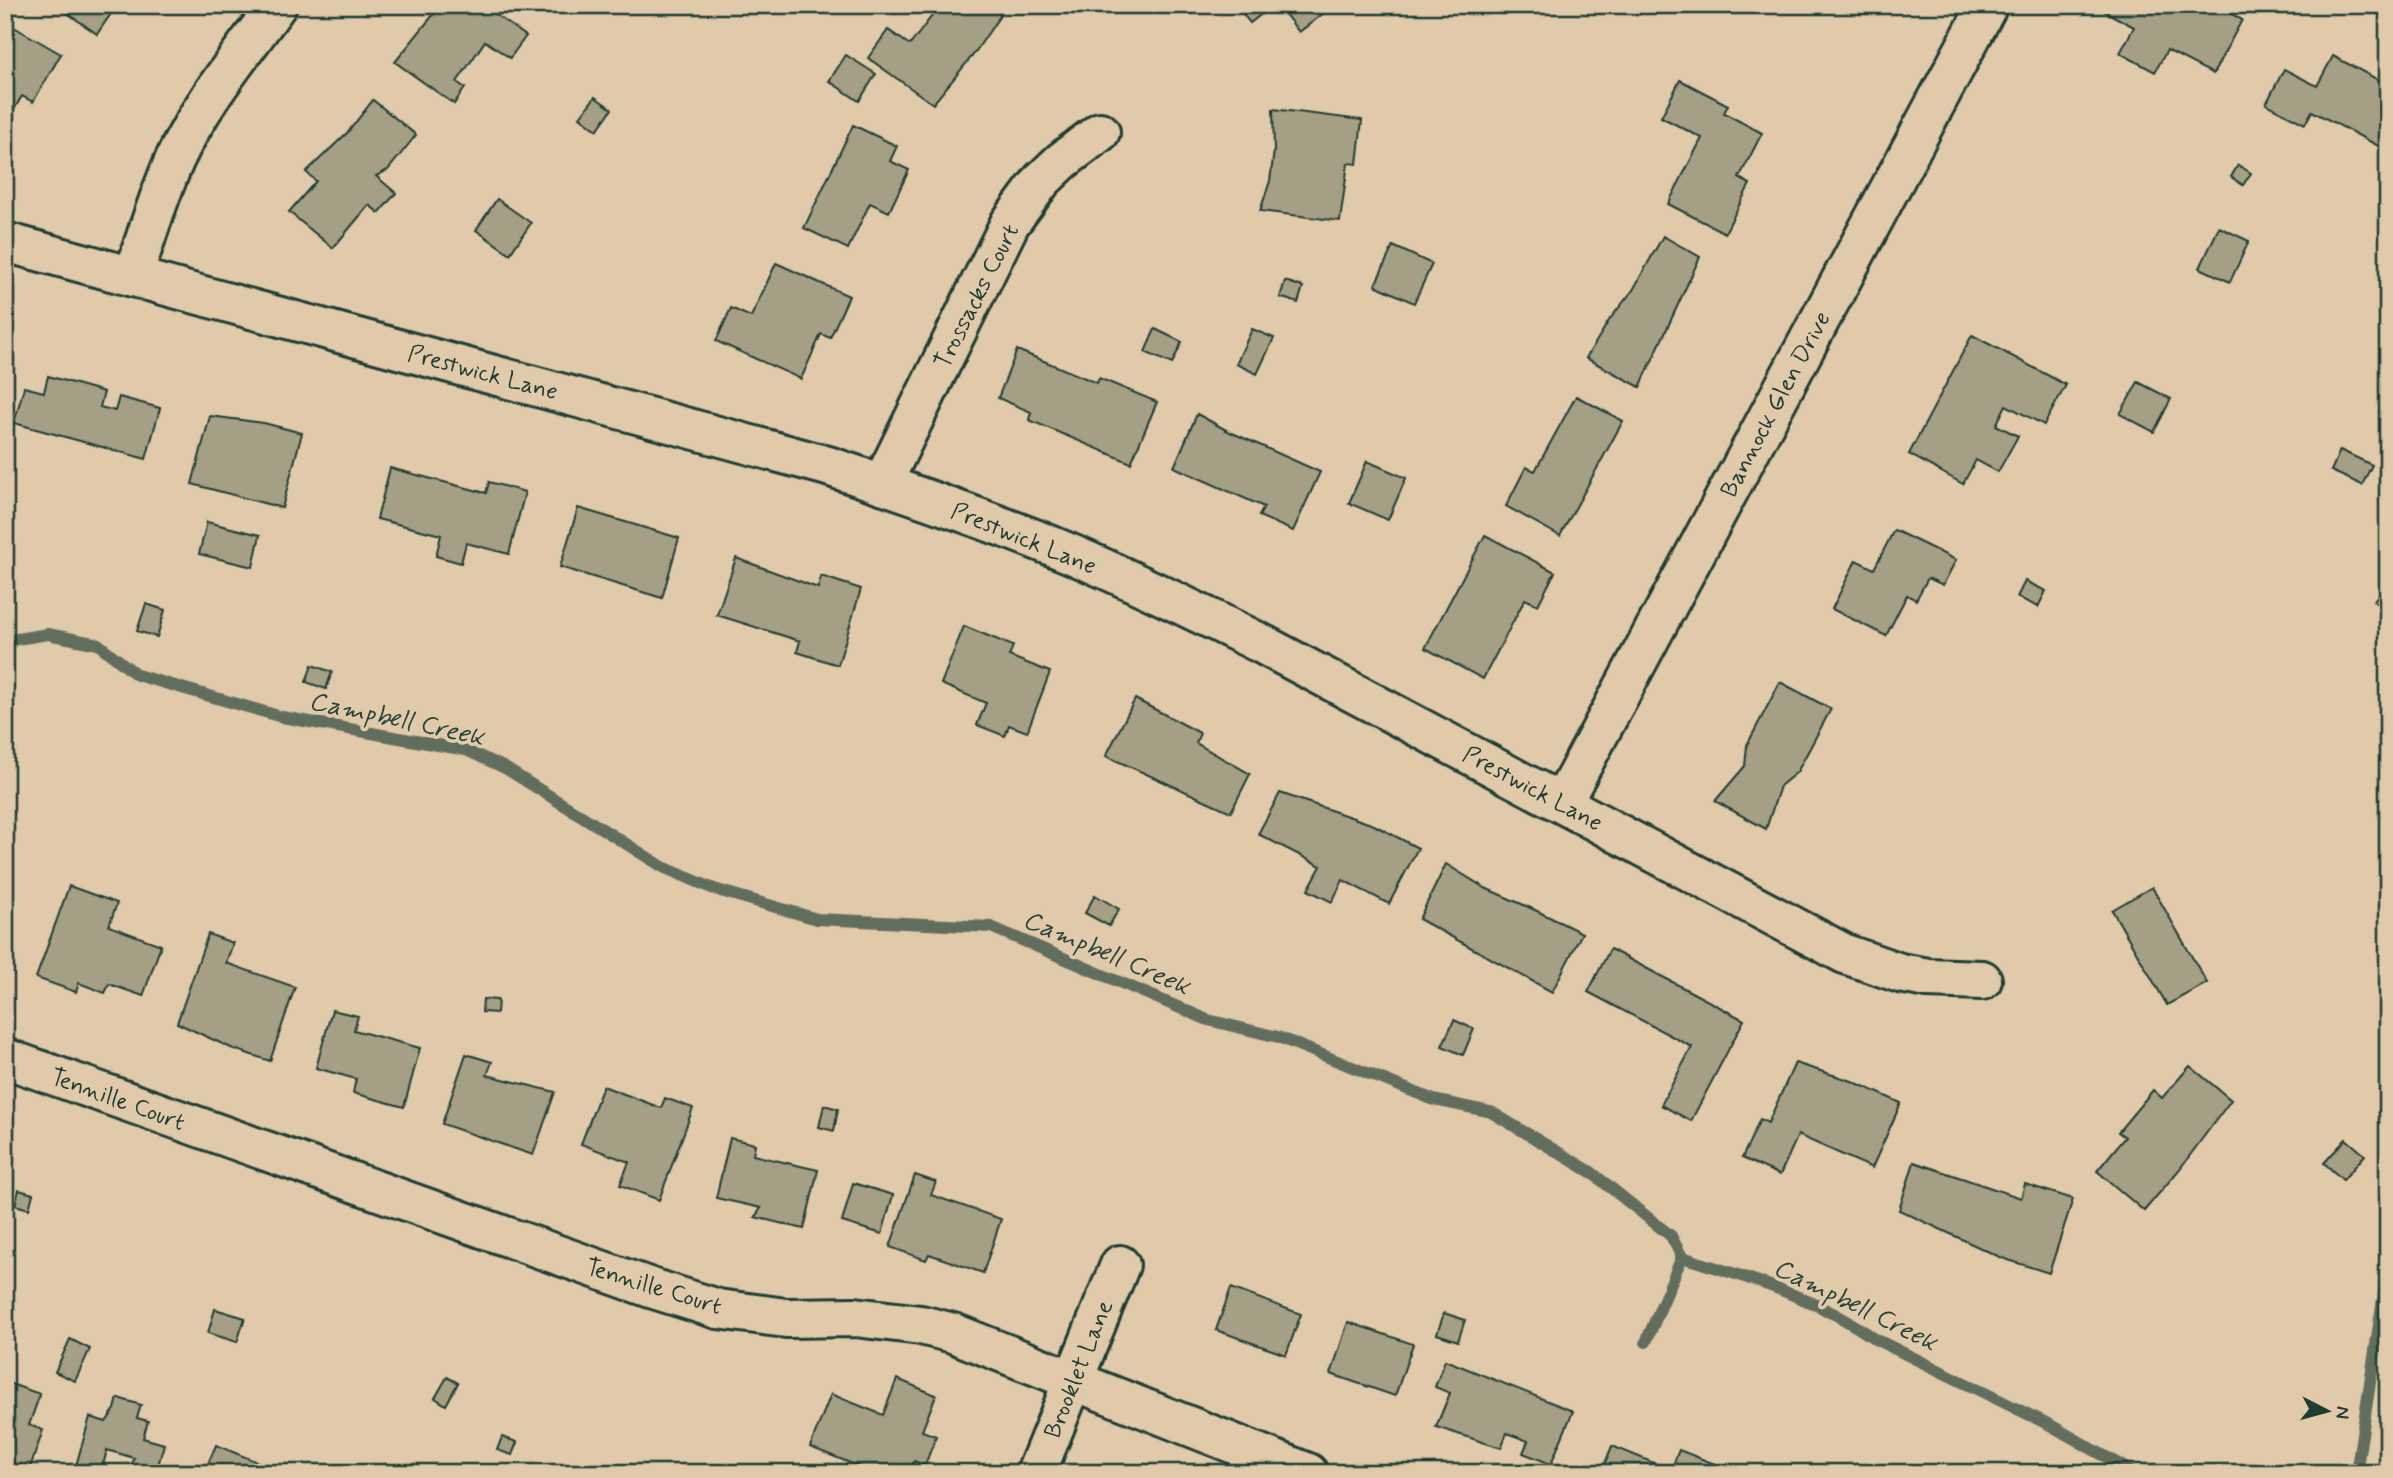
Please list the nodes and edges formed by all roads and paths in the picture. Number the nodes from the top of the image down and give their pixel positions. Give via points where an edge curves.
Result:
1 (277, 5) edge
2 (1988, 5) edge
3 (1100, 132) dead end
4 (5, 242) edge
5 (133, 277) junction
6 (882, 484) junction
7 (1562, 803) junction
8 (1982, 980) dead end
9 (5, 1058) edge
10 (1120, 1265) dead end
11 (1072, 1381) junction
12 (1036, 1473) edge
13 (1308, 1473) edge

1 - 5 street via 207,100 176,157
2 - 7 street, Bannock Glen Drive
3 - 6 street, Trossacks Court via 1042,180 1010,223
4 - 5 street, Prestwick Lane
5 - 6 street, Prestwick Lane
6 - 7 street, Prestwick Lane via 1064,551 1182,604
7 - 8 street, Prestwick Lane via 1845,954 1928,978
9 - 11 street, Tennille Court via 651,1289 718,1309 786,1318 855,1317 921,1325 953,1333
10 - 11 street, Brooklet Lane
11 - 12 street, Brooklet Lane
11 - 13 street, Tennille Court

